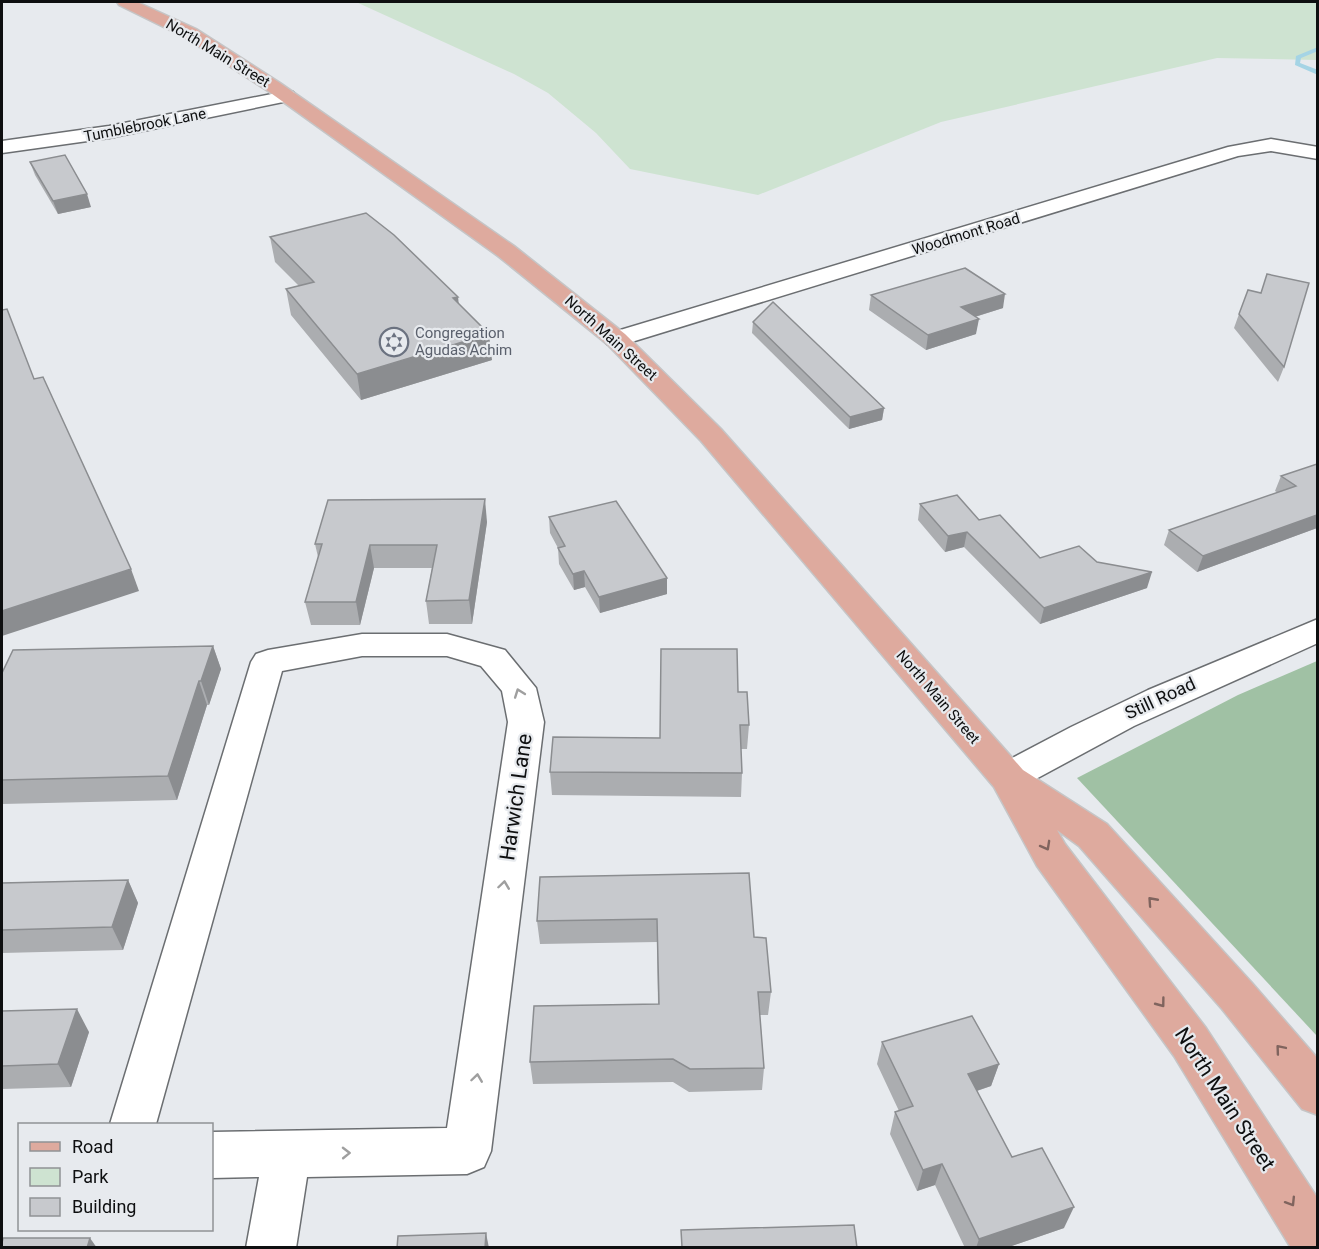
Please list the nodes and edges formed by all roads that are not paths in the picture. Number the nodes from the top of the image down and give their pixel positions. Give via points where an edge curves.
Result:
1 (125, 2) edge
2 (287, 96) junction
3 (2, 147) edge
4 (1317, 153) edge
5 (616, 339) junction
6 (1317, 630) edge
7 (1008, 777) junction
8 (1317, 1094) edge
9 (134, 1123) edge
10 (287, 1154) junction
11 (213, 1155) edge
12 (1317, 1245) edge
13 (271, 1248) edge

1 - 2 main road, North Main Street via 190,33
2 - 3 street, Tumblebrook Lane via 142,127
2 - 5 main road, North Main Street via 506,251
4 - 5 street, Woodmont Road via 1271,145 1235,151
5 - 7 main road, North Main Street via 711,435
6 - 7 street, Still Road via 1189,684 1070,741
8 -> 7 main road, North Main Street via 1236,996 1093,836
7 -> 12 main road, North Main Street via 1051,855 1190,1042
10 -> 9 street, Harwich Lane via 467,1151 526,722 519,688 493,658 447,645 362,645 268,662
10 - 11 street, Harwich Lane
10 - 13 street

